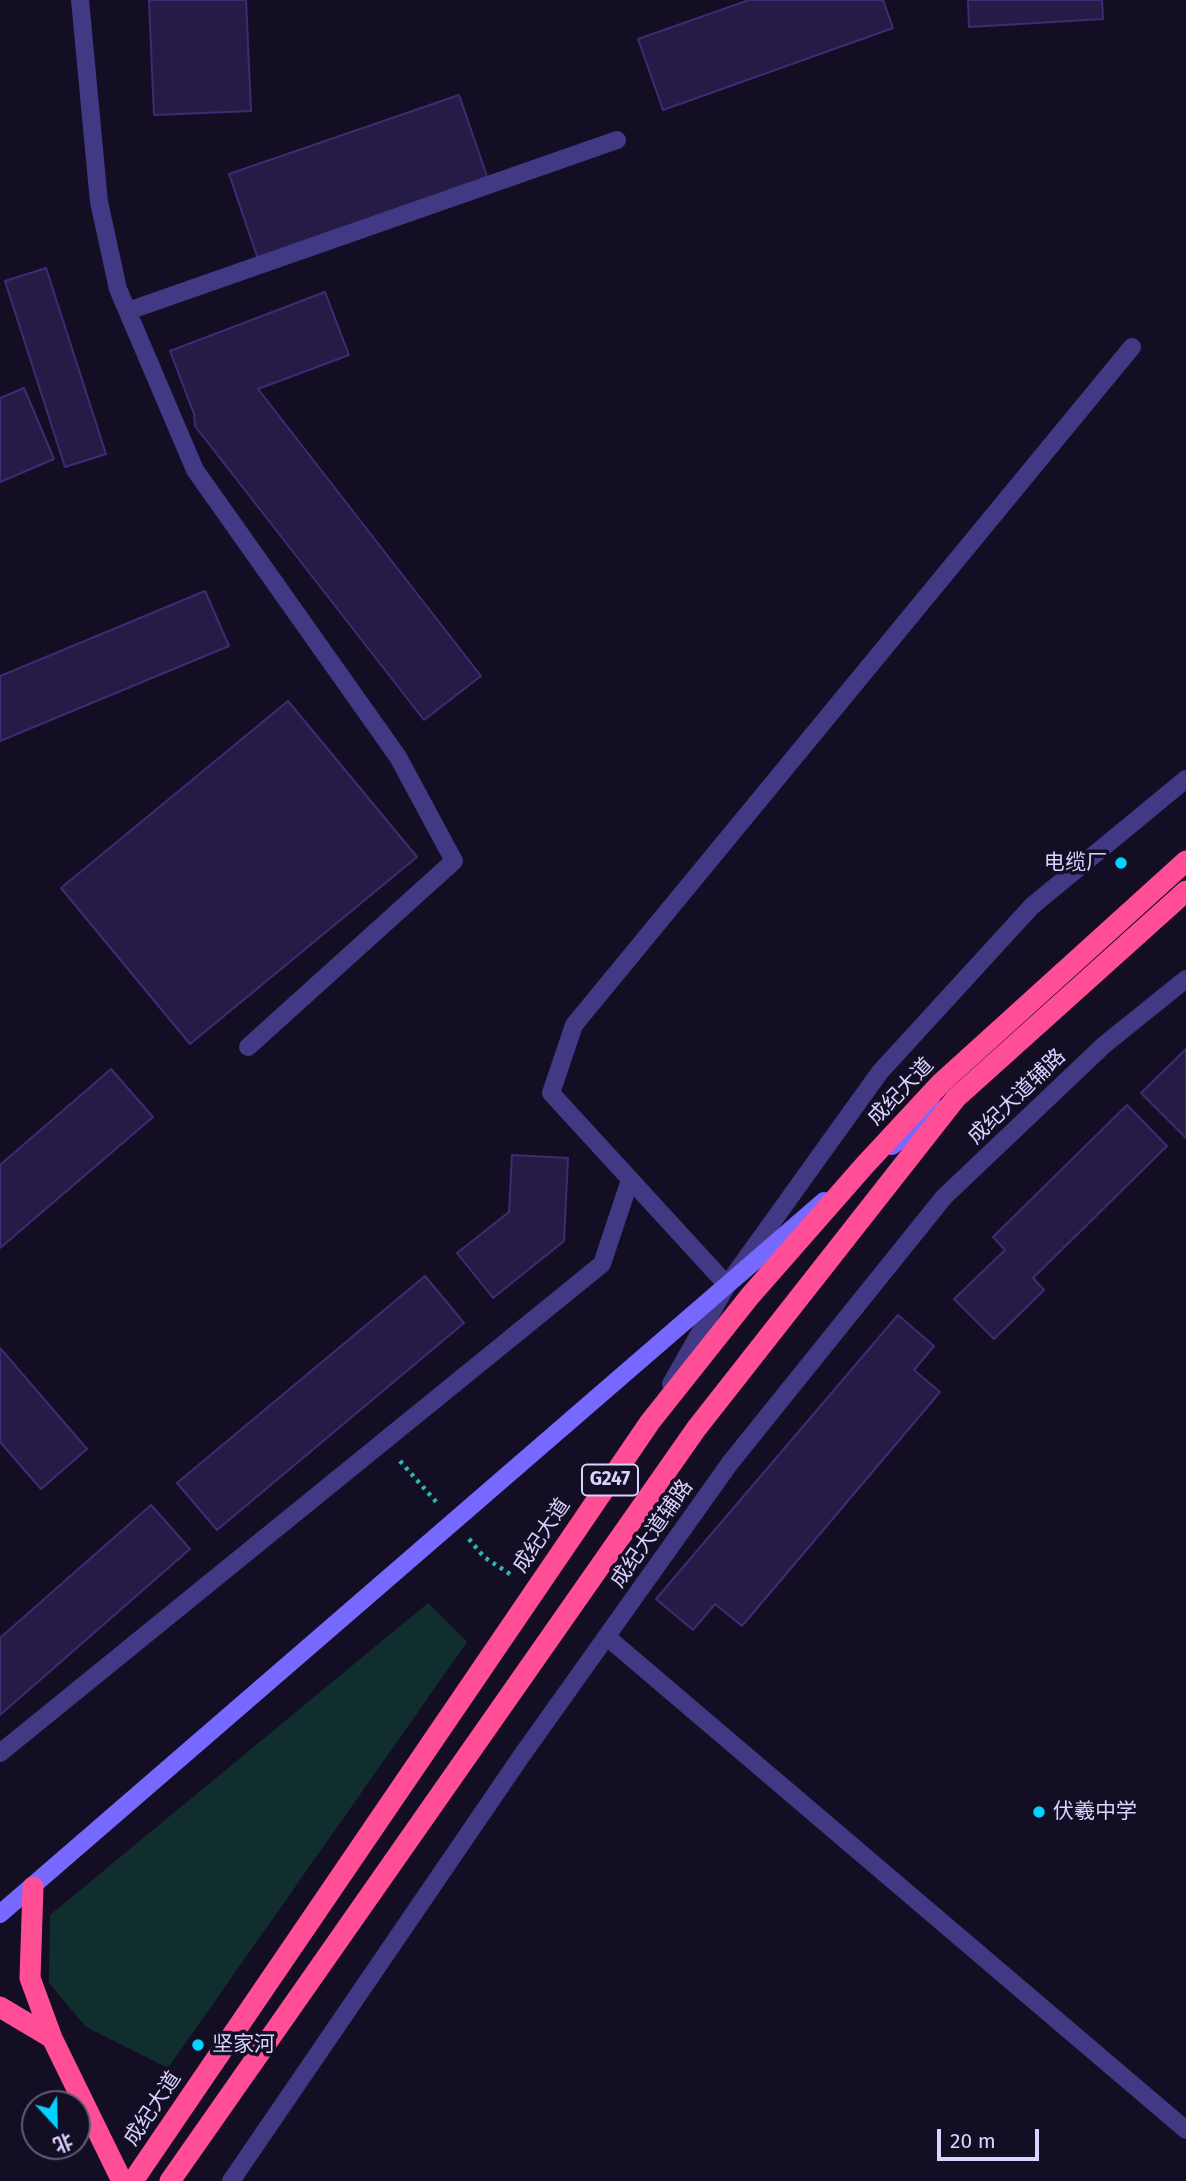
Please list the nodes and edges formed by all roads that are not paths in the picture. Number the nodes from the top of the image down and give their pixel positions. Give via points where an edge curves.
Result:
1 (80, 0) edge
2 (617, 140) dead end
3 (128, 311) junction
4 (1132, 347) dead end
5 (1186, 779) edge
6 (1186, 861) edge
7 (1186, 891) edge
8 (1186, 979) edge
9 (248, 1047) dead end
10 (957, 1098) junction
11 (864, 1166) junction
12 (630, 1180) junction
13 (727, 1285) junction
14 (650, 1422) junction
15 (607, 1637) junction
16 (0, 1754) edge
17 (33, 1887) junction
18 (0, 1914) edge
19 (0, 2007) edge
20 (52, 2038) junction
21 (1186, 2130) edge
22 (122, 2181) edge
23 (133, 2181) edge
24 (170, 2181) edge
25 (231, 2181) edge

1 - 3 street via 99,202 118,289
2 - 3 street
3 - 9 street via 195,470 398,757 454,861
4 - 12 street via 574,1025 551,1093
5 - 13 street via 1032,906 880,1072
6 - 11 highway, 成纪大道 / G247 via 941,1083
7 - 10 highway, G247
8 - 15 street, 成纪大道辅路 via 1104,1045 944,1197 730,1463
10 - 11 main road
10 - 24 highway, G247 via 696,1429
11 - 13 main road
11 - 14 highway, 成纪大道 / G247 via 750,1296
12 - 13 street
12 - 16 street via 601,1264
13 - 14 street
13 - 17 main road
14 - 23 highway, 成纪大道 / G247
15 - 21 street
15 - 25 street, 成纪大道辅路
17 - 18 main road
17 - 20 highway via 30,1978
19 - 20 highway
20 - 22 highway

